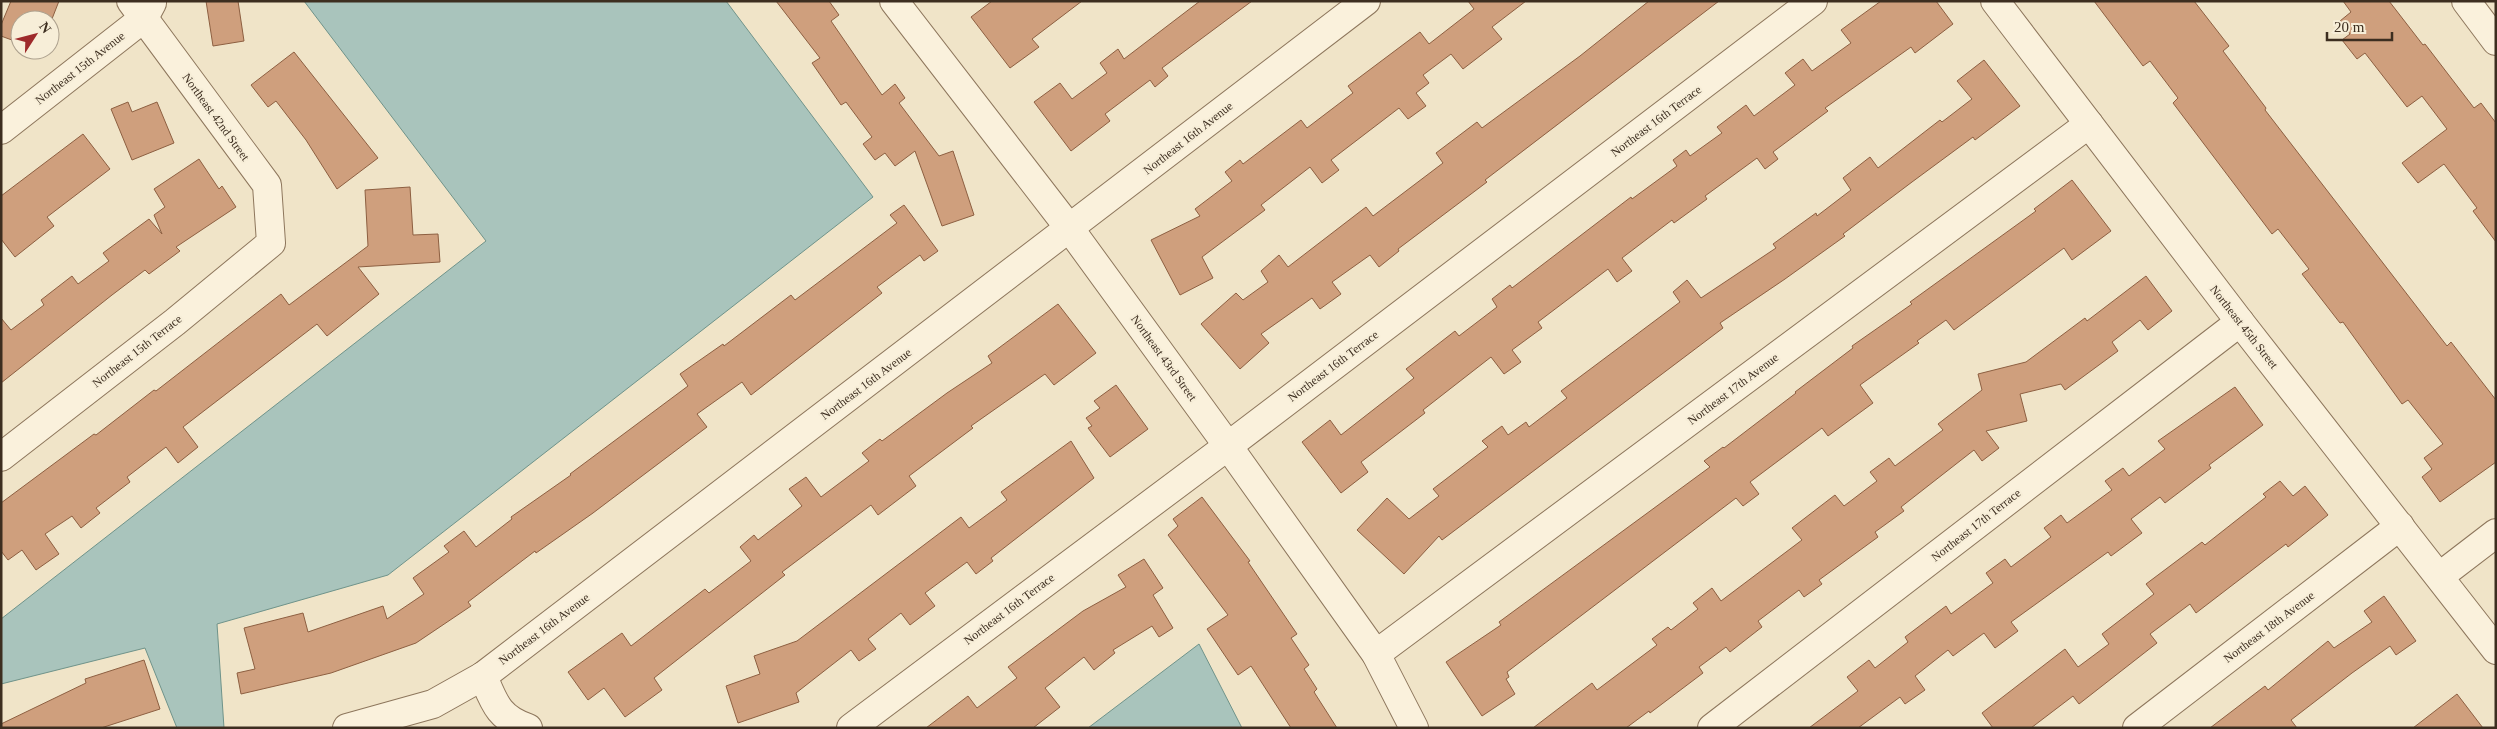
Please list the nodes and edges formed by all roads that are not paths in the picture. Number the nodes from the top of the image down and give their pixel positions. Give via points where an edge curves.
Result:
1 (1366, 1) edge
2 (1813, 1) edge
3 (1995, 1) edge
4 (2466, 1) edge
5 (905, 5) edge
6 (143, 7) edge
7 (2496, 41) edge
8 (2089, 124) junction
9 (1, 130) edge
10 (1070, 229) junction
11 (271, 243) joint
12 (2240, 322) junction
13 (1228, 446) junction
14 (1, 457) edge
15 (2400, 526) junction
16 (2496, 533) edge
17 (2440, 576) junction
18 (2496, 650) edge
19 (1376, 654) junction
20 (483, 676) junction
21 (521, 726) edge
22 (347, 728) edge
23 (851, 728) edge
24 (1414, 728) edge
25 (1712, 728) edge
26 (2137, 728) edge

1 - 10 street, Northeast 16th Avenue
2 - 13 street, Northeast 16th Terrace
3 - 8 street, Northeast 45th Street
4 - 7 street
5 - 10 street, Northeast 43rd Street
6 - 9 street, Northeast 15th Avenue
6 - 11 street, Northeast 42nd Street via 267,185
8 - 12 street, Northeast 45th Street
8 - 19 street, Northeast 17th Avenue
10 - 13 street, Northeast 43rd Street
10 - 20 street, Northeast 16th Avenue
11 - 14 street, Northeast 15th Terrace
12 - 15 street, Northeast 45th Street
12 - 25 street, Northeast 17th Terrace
13 - 19 street, Northeast 43rd Street
13 - 23 street, Northeast 16th Terrace
15 - 17 street, Northeast 45th Street
15 - 26 street, Northeast 18th Avenue
16 - 17 street
17 - 18 street, Northeast 45th Street
19 - 24 street, Northeast 43rd Street
20 - 21 street via 498,711
20 - 22 street, Northeast 16th Avenue via 433,704

